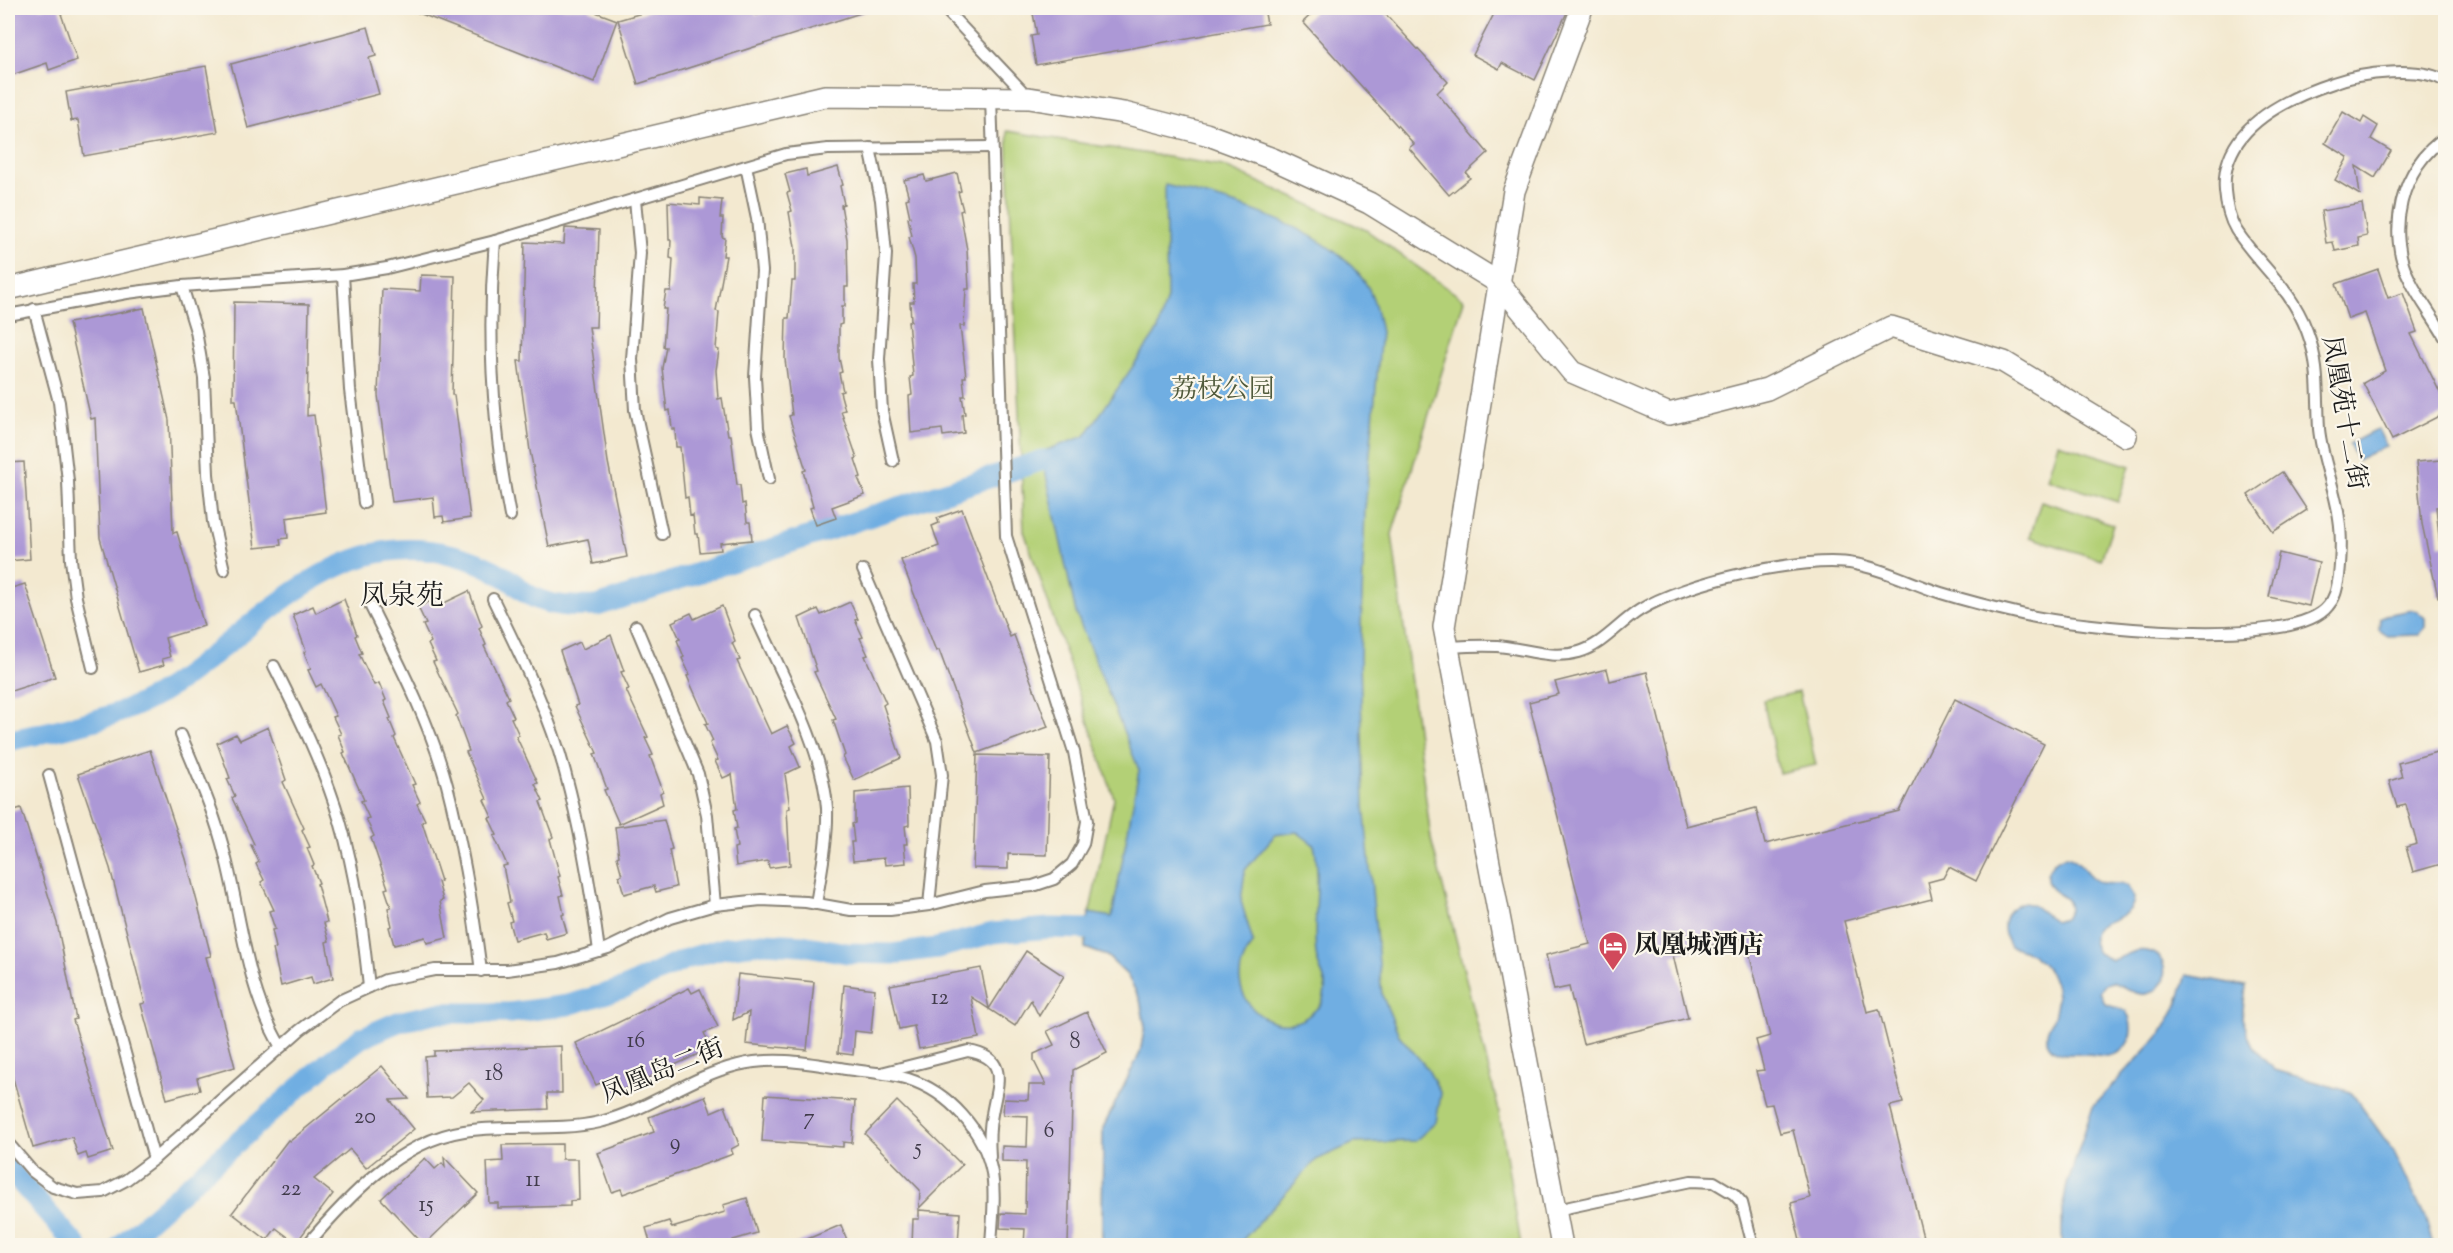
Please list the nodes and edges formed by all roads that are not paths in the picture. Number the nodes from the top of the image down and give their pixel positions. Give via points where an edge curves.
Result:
1 (944, 8) edge
2 (1582, 8) edge
3 (2445, 82) edge
4 (990, 98) junction
5 (1029, 98) junction
6 (2445, 137) edge
7 (992, 147) junction
8 (870, 148) junction
9 (746, 166) junction
10 (635, 200) junction
11 (495, 241) junction
12 (343, 275) junction
13 (1499, 283) junction
14 (182, 286) junction
15 (8, 289) edge
16 (34, 309) junction
17 (8, 315) edge
18 (2445, 339) edge
19 (2126, 436) dead end
20 (893, 461) dead end
21 (769, 479) dead end
22 (364, 503) dead end
23 (510, 516) dead end
24 (662, 534) dead end
25 (224, 570) dead end
26 (863, 570) dead end
27 (493, 599) dead end
28 (371, 607) dead end
29 (755, 615) dead end
30 (636, 626) dead end
31 (1447, 646) junction
32 (274, 666) dead end
33 (93, 668) dead end
34 (181, 735) dead end
35 (49, 775) dead end
36 (816, 904) junction
37 (715, 905) junction
38 (929, 905) junction
39 (599, 951) junction
40 (481, 971) junction
41 (369, 987) junction
42 (281, 1047) junction
43 (876, 1074) junction
44 (8, 1143) edge
45 (154, 1159) junction
46 (992, 1173) junction
47 (1556, 1210) junction
48 (306, 1245) edge
49 (990, 1245) edge
50 (1562, 1245) edge
51 (1753, 1245) edge

1 - 5 lane
2 - 13 street via 1514,191
3 - 31 lane, 凤凰苑十二街 via 2425,74 2381,73 2338,81 2297,96 2260,118 2242,135 2229,156 2224,189 2235,228 2284,286 2307,331 2319,381 2319,432 2339,518 2341,555 2337,592 2327,609 2311,621 2292,627 2203,632 2114,629 2026,615 1940,592 1872,568 1828,561 1785,565 1681,591 1640,610 1605,639 1579,652 1550,655 1497,646
4 - 5 street
4 - 7 lane
4 - 15 street via 825,96
5 - 13 street via 1172,124 1273,159 1369,203
6 - 18 lane via 2416,166 2404,192 2398,221 2400,251 2409,279
7 - 8 lane
7 - 38 lane via 1006,536 1074,752 1087,821 1083,844 1072,864 1054,879
8 - 9 lane via 807,151
8 - 20 lane via 886,254 879,359 882,411
9 - 10 lane
9 - 21 lane via 758,218 762,272 755,377 758,428
10 - 11 lane
10 - 24 lane via 640,253 632,358 636,410
11 - 12 lane via 430,259
11 - 23 lane via 491,379
12 - 14 lane
12 - 22 lane via 350,390
13 - 19 street via 1572,372 1669,414 1767,389 1891,327 2004,362
13 - 31 street via 1444,627
14 - 16 lane
14 - 25 lane via 196,331 204,378 213,522
16 - 17 lane
16 - 33 lane via 59,402 71,560
26 - 38 lane via 937,741 942,776
27 - 39 lane via 533,682 565,769 587,859
28 - 40 lane via 413,693 446,783 468,876
29 - 36 lane via 822,774 827,808
30 - 37 lane via 698,774 707,815
31 - 47 street
32 - 41 lane via 311,742 340,821 359,903
34 - 42 lane via 224,851 257,999
35 - 45 lane
36 - 37 lane via 761,900
36 - 38 lane via 851,910
37 - 39 lane via 670,918
39 - 40 lane via 533,968
40 - 41 lane via 435,970
41 - 42 lane via 339,1001
42 - 45 lane
43 - 46 lane, 凤凰岛二街 via 908,1079 938,1093 963,1114 981,1141
43 - 46 lane via 968,1051 981,1053 992,1061 999,1086 990,1134
43 - 48 lane, 凤凰岛二街 via 782,1059 758,1061 713,1073 648,1106 600,1122 551,1129 465,1131 430,1139 382,1170 339,1208
44 - 45 lane via 52,1187 77,1194 103,1192
46 - 49 lane, 凤凰岛二街
47 - 50 street
47 - 51 lane via 1691,1181 1714,1182 1742,1203

